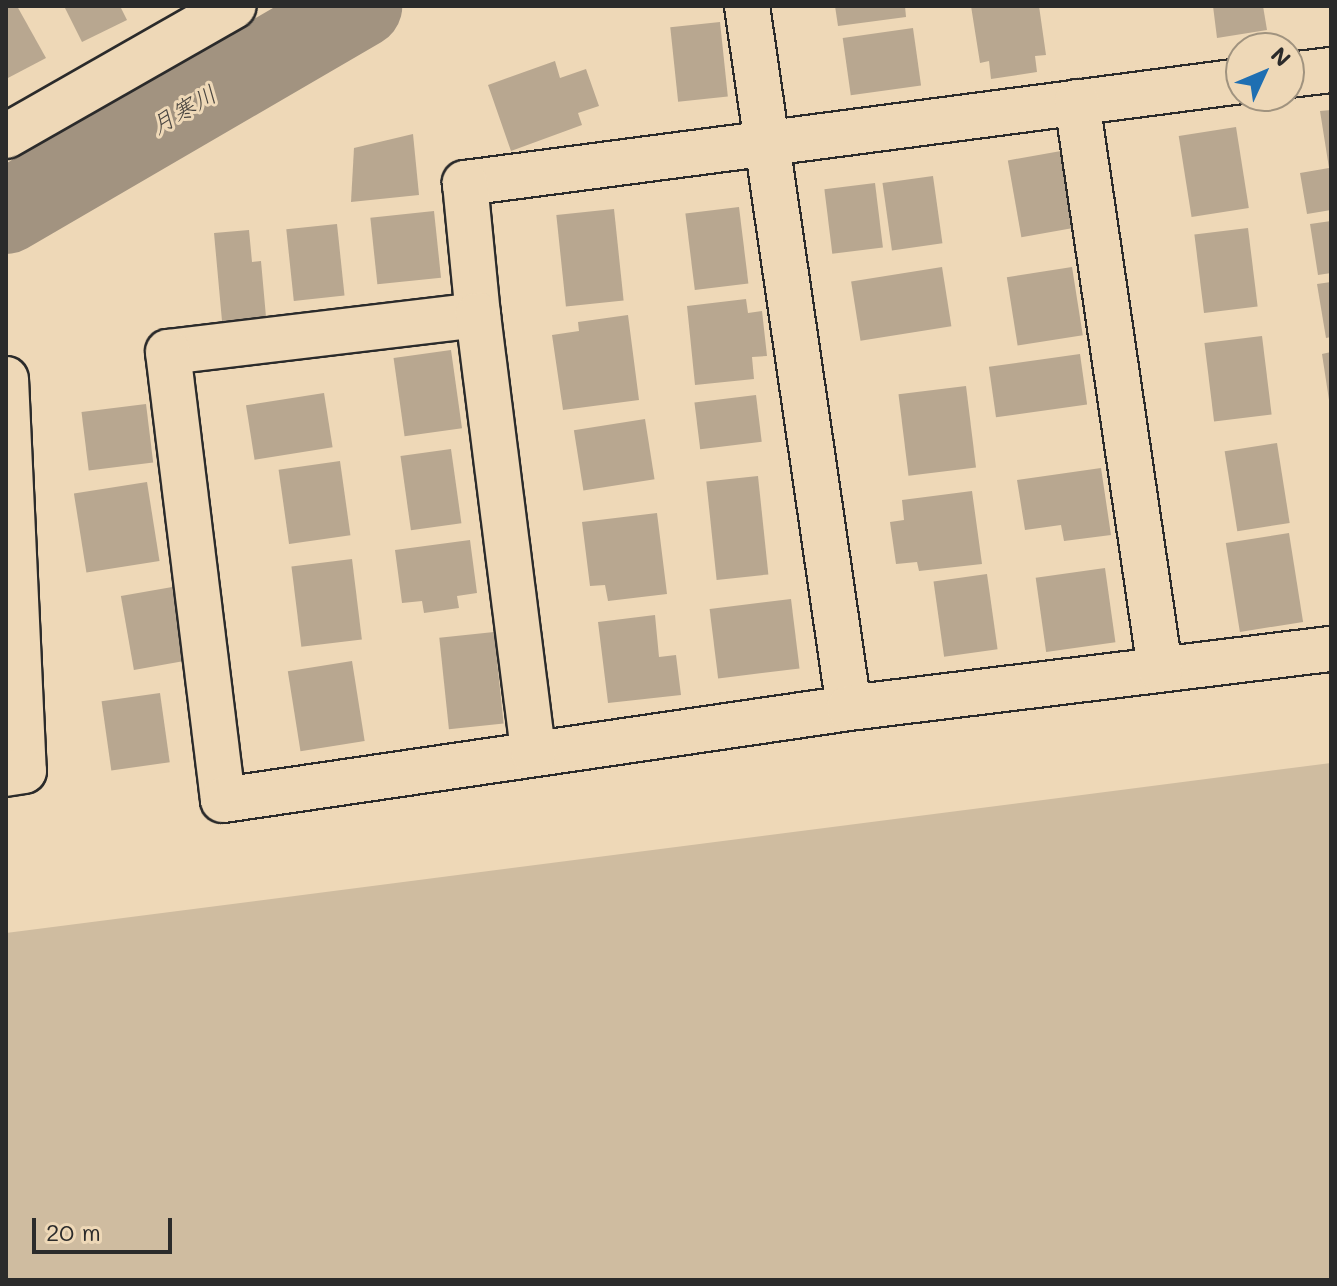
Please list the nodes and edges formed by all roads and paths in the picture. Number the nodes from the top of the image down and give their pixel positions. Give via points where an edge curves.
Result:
1 (234, 6) edge
2 (747, 6) edge
3 (1331, 70) edge
4 (1305, 73) edge
5 (1225, 83) edge
6 (1077, 102) junction
7 (6, 136) edge
8 (770, 147) junction
9 (478, 315) junction
10 (6, 379) edge
11 (1331, 649) edge
12 (1160, 669) junction
13 (849, 708) junction
14 (533, 753) junction
15 (6, 774) edge

1 - 7 street
2 - 8 street
3 - 4 street
5 - 6 street
6 - 8 street
6 - 12 street
8 - 9 street via 465,183
8 - 13 street
9 - 14 street
9 - 14 street via 168,352 223,800
10 - 15 street via 24,771
11 - 12 street
12 - 13 street
13 - 14 street

